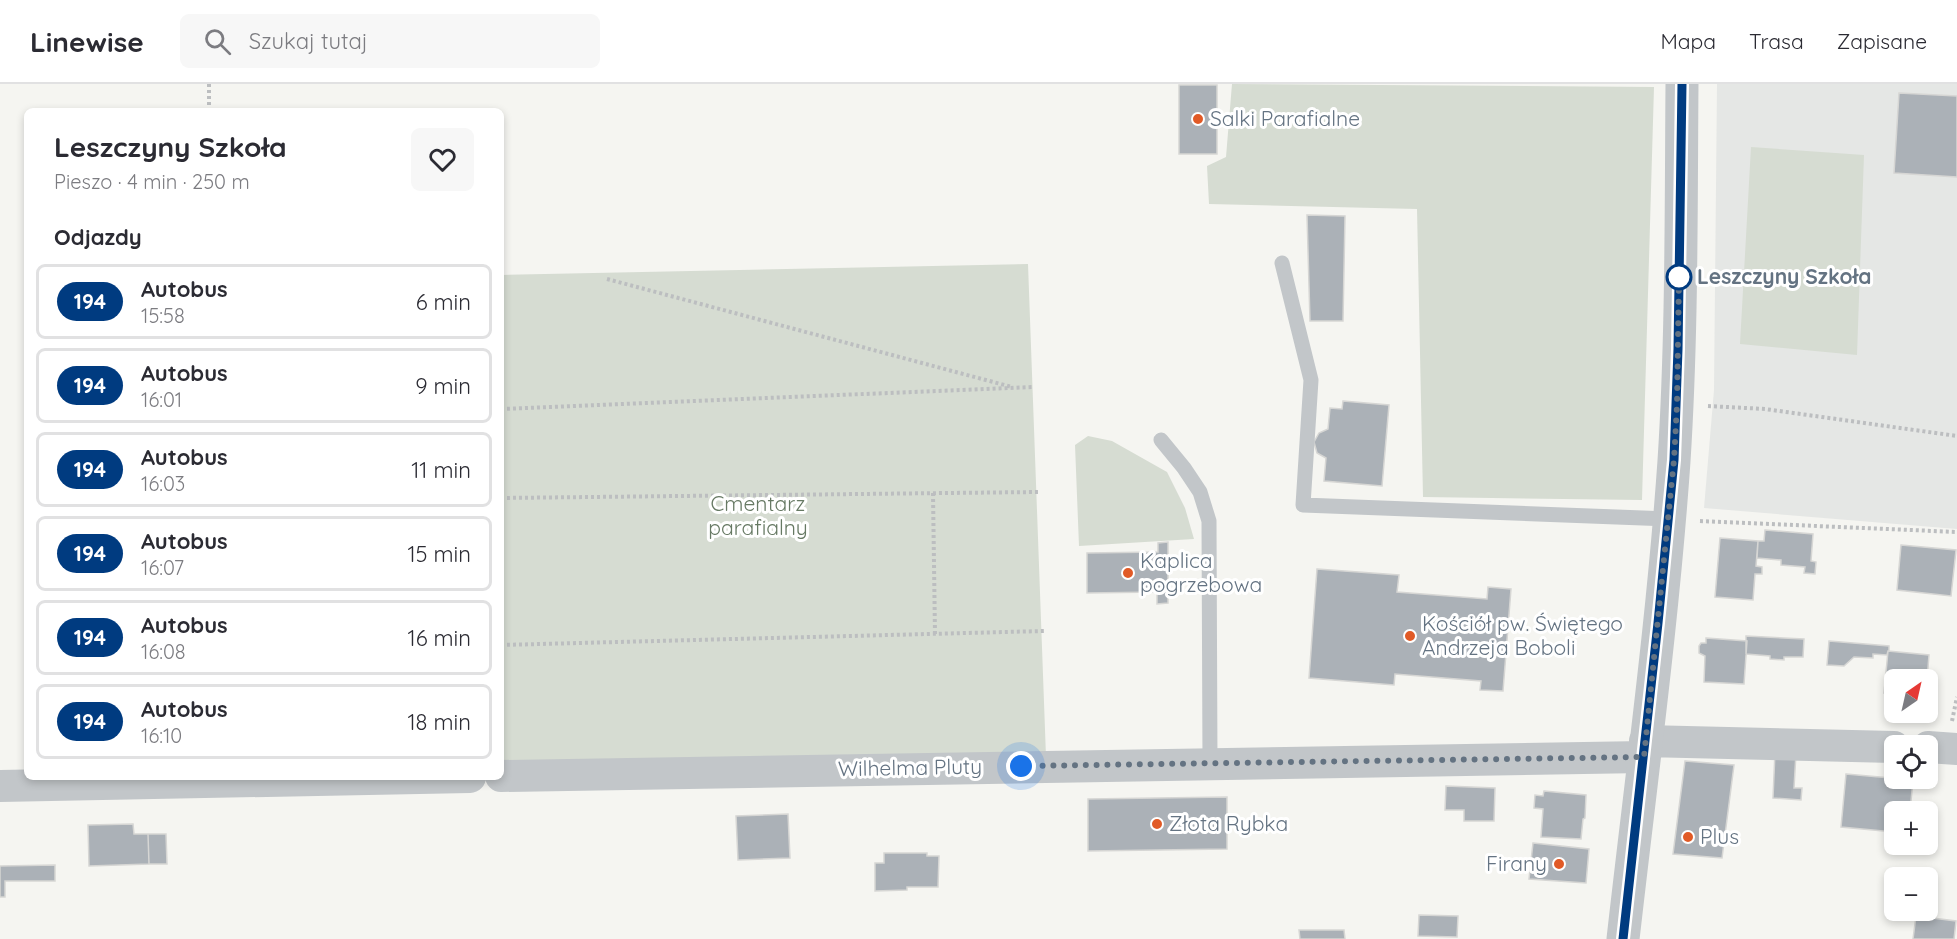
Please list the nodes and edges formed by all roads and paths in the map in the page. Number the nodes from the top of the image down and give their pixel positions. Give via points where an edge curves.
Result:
1 (209, 84) edge
2 (1682, 84) edge
3 (209, 108) edge
4 (1282, 263) dead end
5 (607, 279) dead end
6 (1033, 387) dead end
7 (1016, 388) junction
8 (1677, 405) junction
9 (504, 409) edge
10 (1957, 436) edge
11 (1161, 440) dead end
12 (1038, 492) dead end
13 (933, 493) junction
14 (504, 498) edge
15 (1669, 519) junction
16 (1957, 532) edge
17 (1044, 631) dead end
18 (935, 634) junction
19 (504, 645) edge
20 (1884, 747) edge
21 (1938, 748) edge
22 (1645, 749) junction
23 (1957, 749) edge
24 (1210, 764) junction
25 (504, 776) edge
26 (313, 780) edge
27 (0, 786) edge
28 (1623, 939) edge

1 - 3 path
2 - 8 street
4 - 15 lane via 1311,380 1303,506
5 - 7 path
6 - 7 path
7 - 9 path
8 - 10 path via 1765,408
8 - 15 street
11 - 24 lane via 1200,492 1209,521
12 - 13 path
13 - 14 path
13 - 18 path
15 - 16 path
15 - 22 street
17 - 18 path
18 - 19 path
20 - 22 street, Wilhelma Pluty
21 - 23 street
22 - 24 street, Wilhelma Pluty
22 - 28 street
24 - 25 street, Wilhelma Pluty
26 - 27 street

